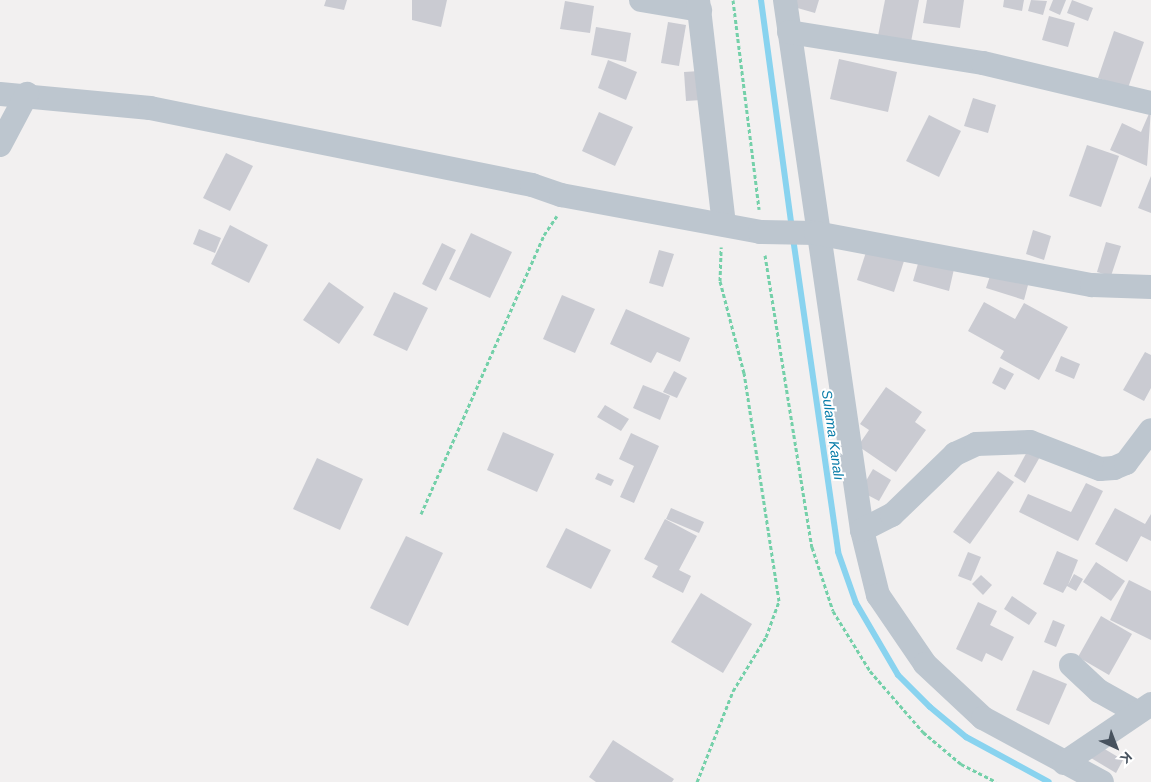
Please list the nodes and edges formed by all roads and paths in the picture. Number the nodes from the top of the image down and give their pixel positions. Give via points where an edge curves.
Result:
1 (641, 0) edge
2 (733, 0) edge
3 (785, 0) edge
4 (699, 5) edge
5 (789, 32) junction
6 (0, 94) edge
7 (27, 94) junction
8 (1151, 103) edge
9 (0, 144) edge
10 (570, 197) junction
11 (724, 224) junction
12 (766, 232) junction
13 (810, 232) junction
14 (1151, 288) edge
15 (1151, 430) edge
16 (421, 514) dead end
17 (862, 530) junction
18 (1071, 665) dead end
19 (1143, 708) edge
20 (1064, 763) junction
21 (697, 782) edge
22 (996, 782) edge
23 (1102, 782) edge

1 - 4 street
2 - 12 path
3 - 5 street
4 - 11 street
5 - 8 street via 983,64
5 - 13 street
6 - 7 street
7 - 9 street
7 - 10 street via 150,108 532,185
10 - 11 street
10 - 16 path via 544,235
11 - 12 street
11 - 21 path via 720,281 744,373 779,601 766,637 732,691
12 - 13 street
12 - 22 path via 812,547 833,612 870,671 923,732 961,764
13 - 14 street via 1092,285
13 - 17 street
15 - 17 street via 1126,462 1114,468 1100,469 1030,442 976,444 955,454 892,515
17 - 20 street via 878,595 925,664 983,718
18 - 19 street via 1099,691
19 - 20 street
20 - 23 street

